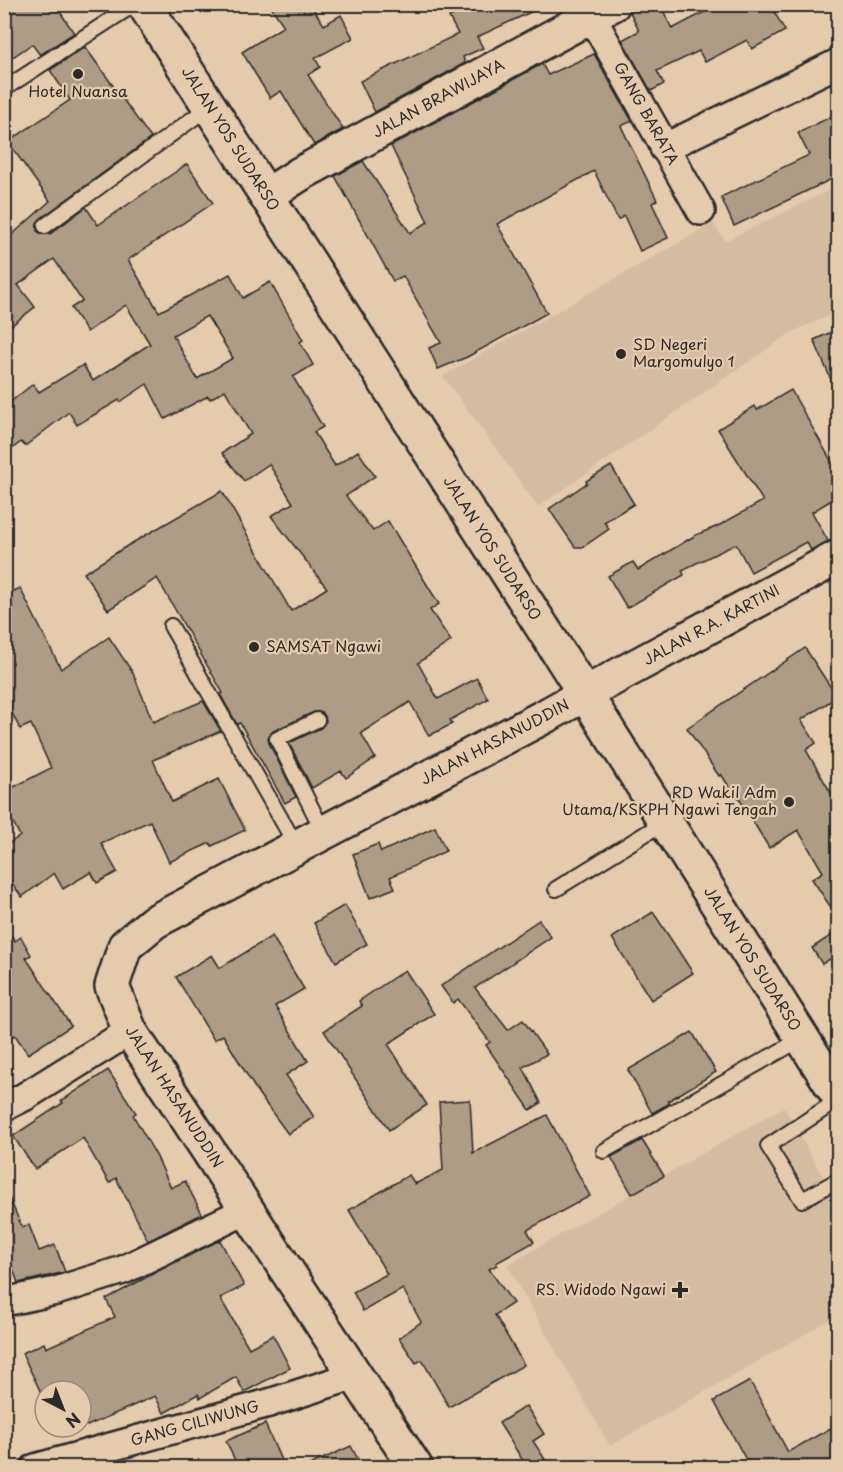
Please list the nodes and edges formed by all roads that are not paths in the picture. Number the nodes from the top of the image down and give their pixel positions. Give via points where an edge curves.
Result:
1 (135, 4) edge
2 (144, 4) edge
3 (602, 10) edge
4 (838, 63) edge
5 (4, 89) edge
6 (209, 107) junction
7 (664, 148) junction
8 (266, 196) junction
9 (701, 211) dead end
10 (45, 226) dead end
11 (838, 557) edge
12 (171, 626) dead end
13 (585, 694) junction
14 (317, 720) dead end
15 (666, 821) junction
16 (310, 840) junction
17 (556, 889) dead end
18 (130, 1031) junction
19 (803, 1038) junction
20 (838, 1095) edge
21 (838, 1101) edge
22 (4, 1107) edge
23 (603, 1151) dead end
24 (838, 1180) edge
25 (247, 1210) junction
26 (4, 1302) edge
27 (356, 1375) junction
28 (35, 1467) edge
29 (416, 1467) edge

1 - 5 lane
2 - 6 street, JALAN YOS SUDARSO
3 - 7 street, GANG BARATA
3 - 8 street, JALAN BRAWIJAYA
4 - 7 street
6 - 8 street, JALAN YOS SUDARSO
6 - 10 lane
7 - 9 street, GANG BARATA
8 - 13 street, JALAN YOS SUDARSO
11 - 13 street, JALAN R.A. KARTINI
12 - 16 lane
13 - 15 street, JALAN YOS SUDARSO
13 - 16 street, JALAN HASANUDDIN
14 - 16 lane via 277,739
15 - 17 lane
15 - 19 street, JALAN YOS SUDARSO
16 - 18 street, JALAN HASANUDDIN via 154,922 125,946 112,987
18 - 22 street
18 - 25 street, JALAN HASANUDDIN
19 - 20 street, JALAN YOS SUDARSO
19 - 23 lane
21 - 24 lane via 768,1146 802,1200
25 - 26 street via 123,1270
25 - 27 street, JALAN HASANUDDIN
27 - 28 street, GANG CILIWUNG
27 - 29 street, JALAN HASANUDDIN

